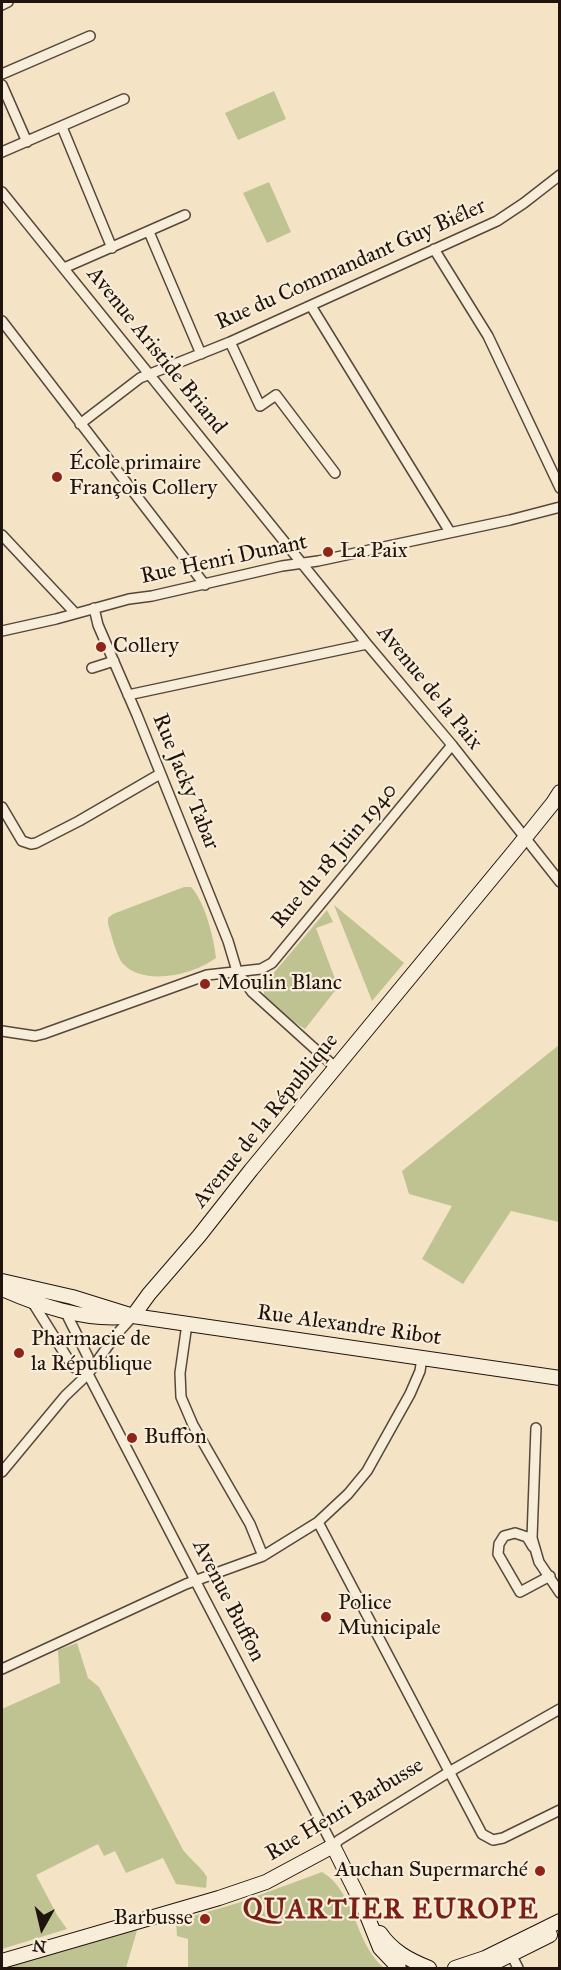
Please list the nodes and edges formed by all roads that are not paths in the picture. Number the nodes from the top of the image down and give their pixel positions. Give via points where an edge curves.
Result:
1 (8, 2) edge
2 (2, 4) edge
3 (90, 36) dead end
4 (2, 74) edge
5 (2, 85) edge
6 (124, 99) dead end
7 (62, 127) junction
8 (27, 142) junction
9 (2, 152) edge
10 (560, 175) edge
11 (2, 192) edge
12 (185, 215) dead end
13 (149, 232) junction
14 (112, 248) junction
15 (434, 249) junction
16 (63, 268) junction
17 (311, 306) junction
18 (2, 321) edge
19 (230, 342) junction
20 (201, 354) junction
21 (149, 375) junction
22 (80, 424) junction
23 (335, 473) dead end
24 (560, 488) edge
25 (560, 507) edge
26 (450, 532) junction
27 (2, 535) edge
28 (302, 563) junction
29 (204, 585) junction
30 (94, 608) junction
31 (75, 613) junction
32 (2, 631) edge
33 (367, 644) junction
34 (114, 661) junction
35 (92, 668) dead end
36 (128, 695) junction
37 (452, 745) junction
38 (160, 774) junction
39 (560, 792) edge
40 (2, 807) edge
41 (524, 838) junction
42 (560, 882) edge
43 (237, 971) junction
44 (2, 1031) edge
45 (336, 1068) junction
46 (2, 1281) edge
47 (2, 1289) edge
48 (57, 1293) junction
49 (33, 1303) junction
50 (66, 1312) junction
51 (133, 1316) junction
52 (187, 1324) junction
53 (422, 1358) junction
54 (88, 1374) junction
55 (560, 1378) edge
56 (536, 1428) dead end
57 (2, 1472) edge
58 (318, 1522) junction
59 (534, 1549) junction
60 (262, 1556) junction
61 (549, 1576) junction
62 (195, 1581) junction
63 (560, 1593) edge
64 (2, 1669) edge
65 (560, 1709) edge
66 (449, 1772) junction
67 (560, 1810) edge
68 (333, 1846) junction
69 (364, 1908) junction
70 (560, 1921) edge
71 (560, 1930) edge
72 (509, 1950) junction
73 (2, 1961) edge
74 (399, 1968) edge
75 (429, 1968) edge
76 (455, 1968) edge
77 (484, 1968) edge
78 (518, 1968) edge

1 - 2 street
3 - 4 street
5 - 8 street
6 - 7 street
7 - 8 street
7 - 14 street
8 - 9 street
10 - 15 street, Rue du Commandant Guy Biéler via 497,221
11 - 16 street, Avenue Aristide Briand
12 - 13 street
13 - 14 street
13 - 20 street
14 - 16 street
15 - 17 street, Rue du Commandant Guy Biéler
15 - 24 street via 488,336
16 - 21 street, Avenue Aristide Briand
17 - 19 street, Rue du Commandant Guy Biéler
17 - 26 street
18 - 22 street
19 - 20 street, Rue du Commandant Guy Biéler
19 - 23 street via 260,406 276,395
20 - 21 street, Rue du Commandant Guy Biéler
21 - 22 street, Rue du Commandant Guy Biéler
21 - 28 street, Avenue Aristide Briand
22 - 29 street
25 - 26 street, Rue Henri Dunant
26 - 28 street, Rue Henri Dunant
27 - 31 street
28 - 29 street, Rue Henri Dunant
28 - 33 street, Avenue de la Paix
29 - 30 street, Rue Henri Dunant
30 - 31 street, Rue Henri Dunant
30 - 34 street, Rue Jacky Tabar
31 - 32 street, Rue Henri Dunant
33 - 36 street
33 - 37 street, Avenue de la Paix
34 - 35 street
34 - 36 street, Rue Jacky Tabar
36 - 38 street, Rue Jacky Tabar
37 - 41 street, Avenue de la Paix
37 - 43 street, Rue du 18 Juin 1940 via 272,963 261,969
38 - 40 street via 36,843 22,841
38 - 43 street, Rue Jacky Tabar
39 - 41 street, Avenue de la République
41 - 42 street, Avenue de la Paix
41 - 45 street, Avenue de la République
43 - 44 street, Rue du 18 Juin 1940 via 207,975 43,1034
43 - 45 street via 252,992
45 - 51 street, Avenue de la République
46 - 48 street
47 - 49 street
48 - 50 street, Avenue Buffon
48 - 51 street
49 - 50 street
49 - 54 street, Avenue Buffon via 73,1367
50 - 51 street via 109,1318
50 - 54 street, Avenue Buffon via 88,1357
51 - 52 street, Rue Alexandre Ribot
51 - 54 street, Avenue de la République
52 - 53 street, Rue Alexandre Ribot
52 - 60 street via 180,1372 181,1397 250,1524
53 - 55 street, Rue Alexandre Ribot
53 - 58 street via 410,1394 366,1471
54 - 57 street, Avenue de la République
54 - 62 street, Avenue Buffon
56 - 59 street
58 - 60 street
58 - 66 street
59 - 61 street
59 - 61 street via 526,1537 515,1533 504,1536 498,1554 520,1592
60 - 62 street
61 - 63 street
62 - 64 street
62 - 68 street, Avenue Buffon
65 - 66 street, Rue Henri Barbusse
66 - 67 street via 478,1828 493,1840
66 - 68 street, Rue Henri Barbusse
68 - 69 street
68 - 73 street, Rue Henri Barbusse via 266,1882
69 - 74 street via 380,1948
69 - 75 street via 387,1943
70 - 72 street
71 - 72 street
72 - 76 street
72 - 77 street
72 - 78 street

